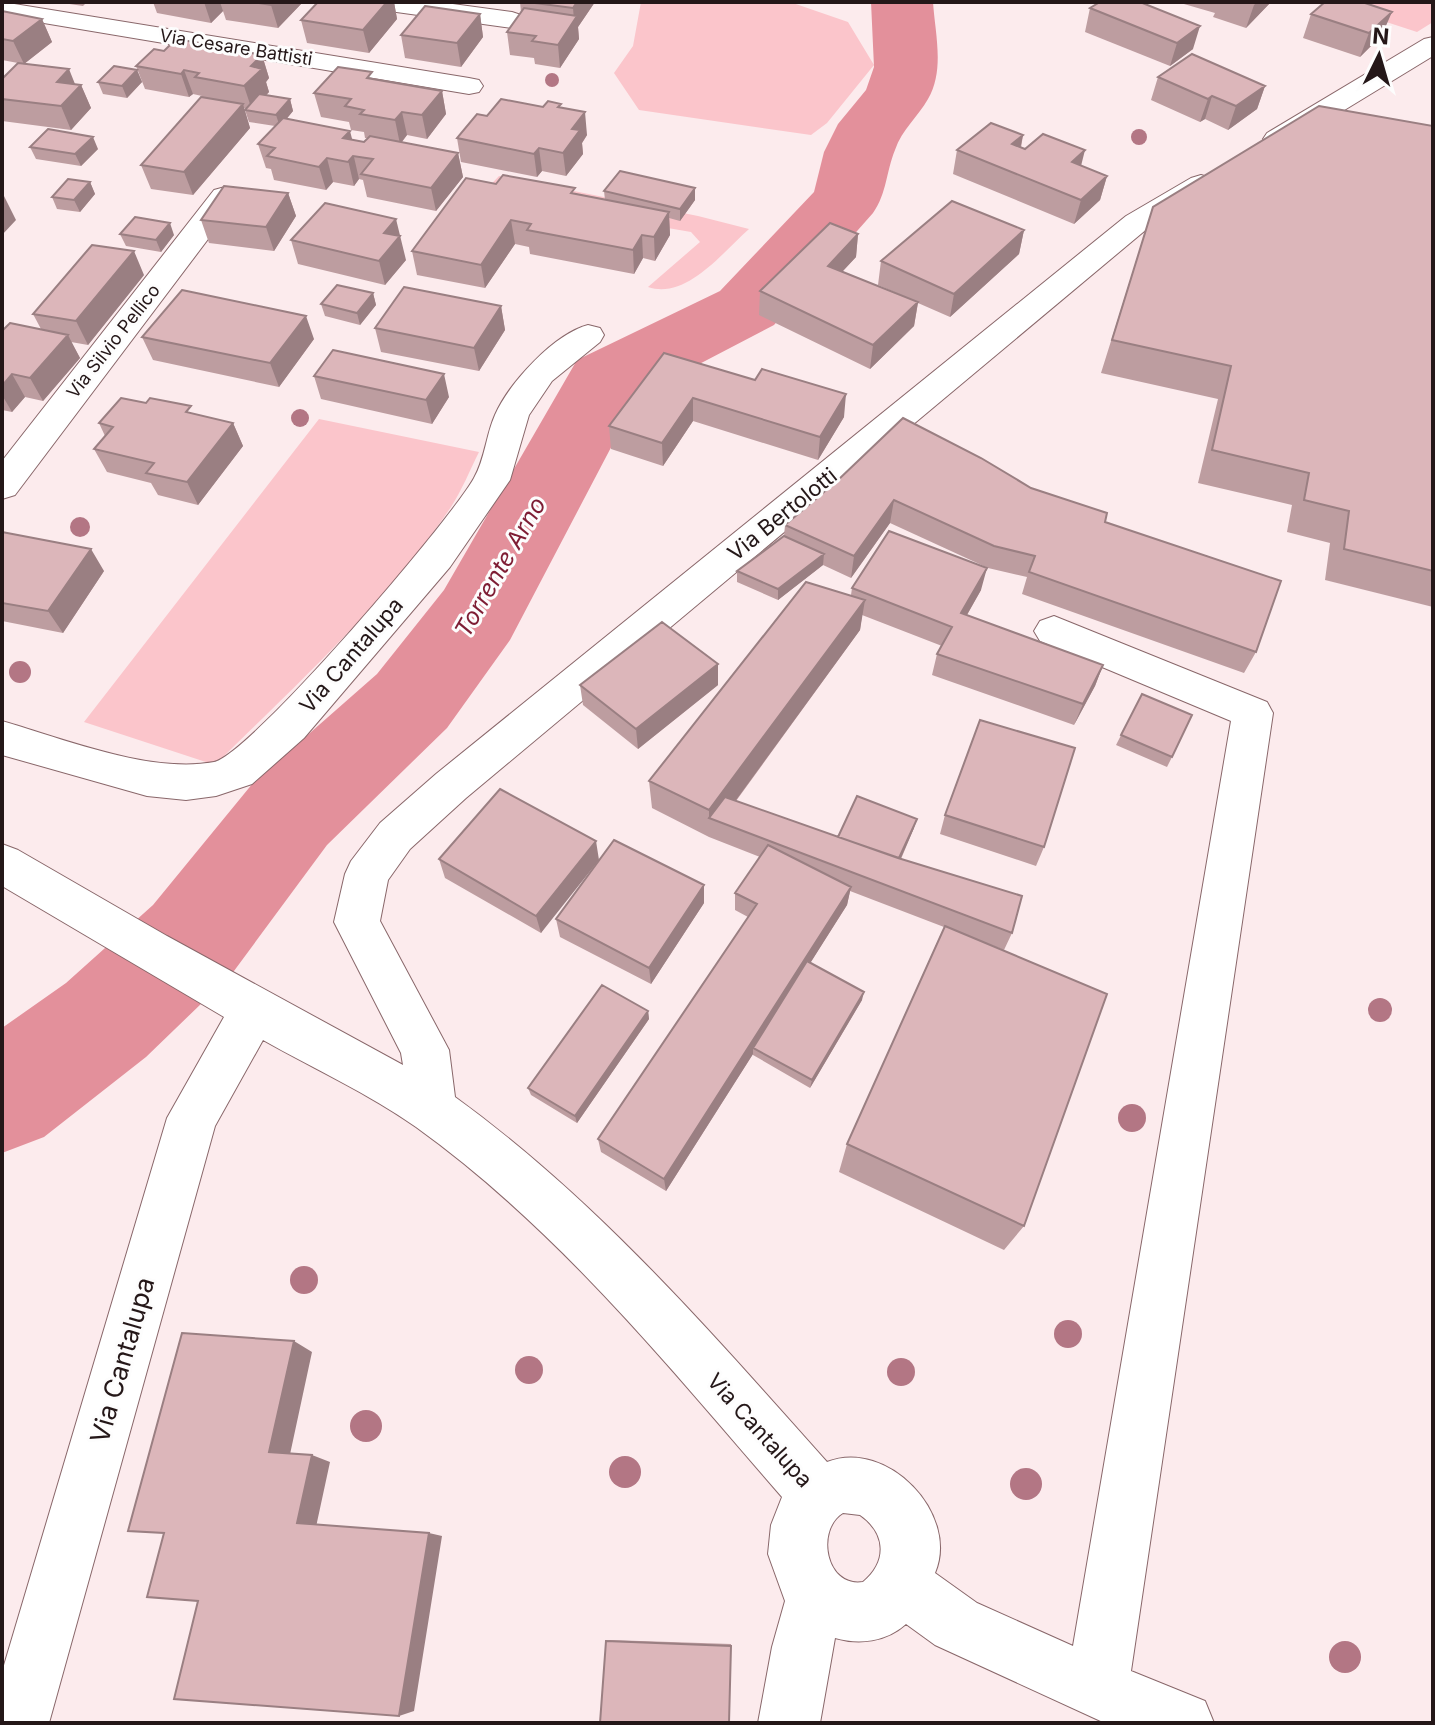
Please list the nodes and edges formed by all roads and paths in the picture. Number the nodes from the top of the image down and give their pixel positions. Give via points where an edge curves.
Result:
1 (382, 2) edge
2 (2, 8) edge
3 (512, 20) edge
4 (1433, 45) edge
5 (469, 86) dead end
6 (225, 196) edge
7 (588, 335) dead end
8 (2, 486) edge
9 (1054, 631) dead end
10 (2, 738) edge
11 (2, 863) edge
12 (236, 999) junction
13 (432, 1109) junction
14 (818, 1495) junction
15 (903, 1586) junction
16 (816, 1597) junction
17 (1097, 1689) junction
18 (18, 1723) edge
19 (789, 1723) edge
20 (1183, 1723) edge

1 - 3 street
2 - 5 street, Via Cesare Battisti
4 - 13 street, Via Bertolotti via 1137,222 395,836 367,874 357,922 425,1050
6 - 8 street, Via Silvio Pellico
7 - 10 street, Via Cantalupa via 540,373 512,414 492,480 437,557 289,726 237,772 186,783 147,779
9 - 17 street via 1253,713
11 - 12 street, Via Cantalupa
12 - 13 street, Via Cantalupa
12 - 18 street, Via Cantalupa via 192,1118
13 - 14 street, Via Cantalupa via 507,1166 577,1231
14 - 15 street, Via Cantalupa via 842,1484 868,1487 891,1502 906,1527 911,1558
14 - 16 street, Via Cantalupa via 802,1517 795,1543 800,1572
15 - 16 street via 886,1606 863,1615 837,1612
15 - 17 street via 956,1624
16 - 19 street
17 - 20 street

